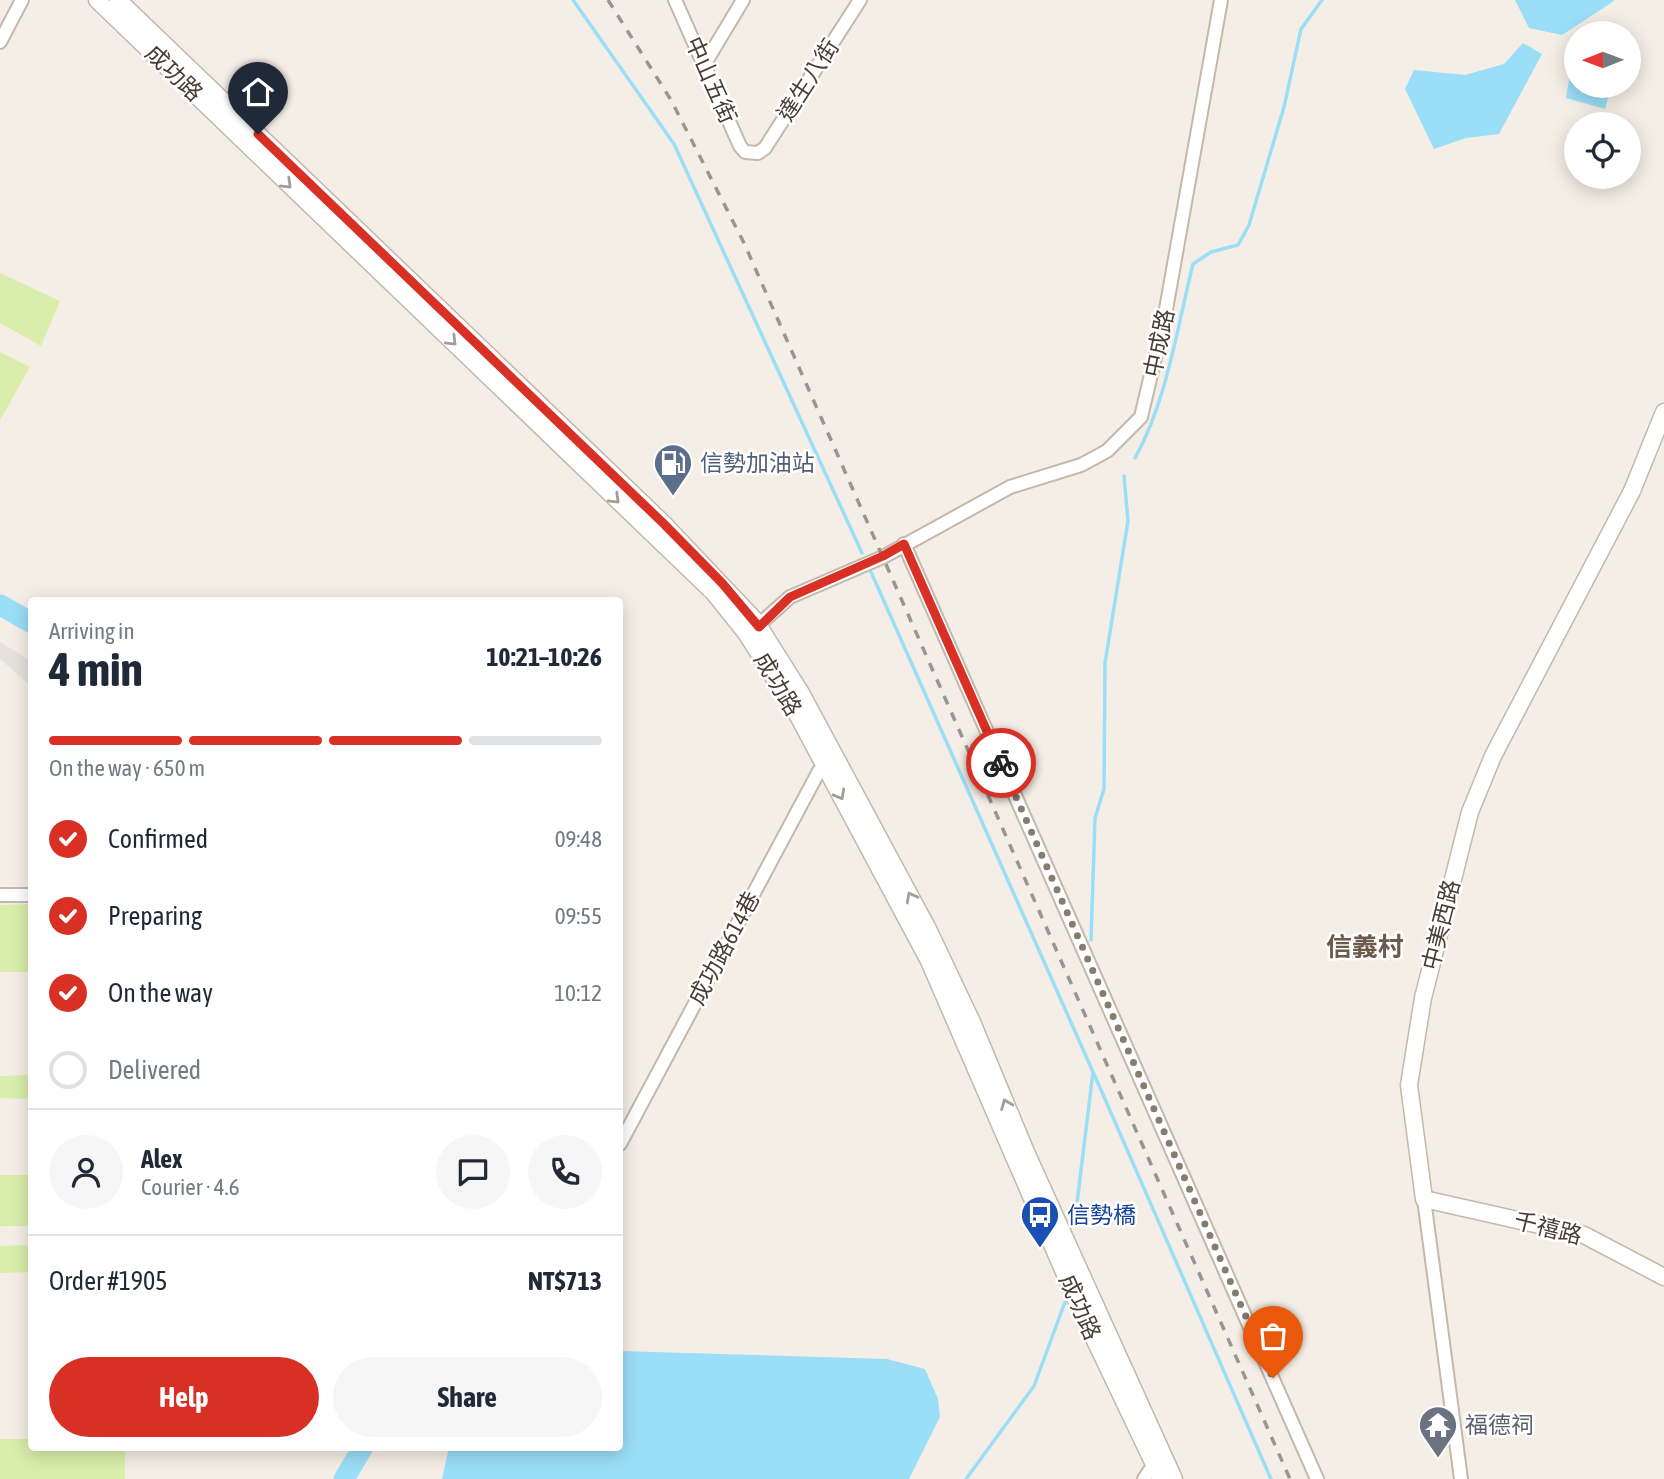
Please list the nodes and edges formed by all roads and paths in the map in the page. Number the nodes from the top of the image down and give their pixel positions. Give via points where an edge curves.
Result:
1 (22, 0) edge
2 (97, 0) edge
3 (118, 0) edge
4 (675, 0) edge
5 (743, 0) edge
6 (860, 0) edge
7 (1221, 0) edge
8 (0, 42) edge
9 (704, 65) junction
10 (201, 90) junction
11 (753, 154) joint
12 (1664, 412) edge
13 (904, 544) junction
14 (753, 630) junction
15 (830, 763) junction
16 (0, 895) edge
17 (28, 895) edge
18 (623, 1138) edge
19 (1424, 1199) junction
20 (1664, 1277) edge
21 (1160, 1468) edge
22 (1144, 1479) edge
23 (1174, 1479) edge
24 (1317, 1479) edge
25 (1461, 1479) edge

1 - 8 street
2 - 10 street, 成功路
3 - 10 street, 成功路
4 - 9 street, 中山五街
5 - 9 street
6 - 11 street, 達生八街 via 765,148
7 - 13 street, 中成路 via 1165,315 1141,417 1107,451 1090,461 1010,487
9 - 11 street, 中山五街 via 740,146
10 - 14 street, 成功路
12 - 19 street, 中美西路 via 1632,491 1493,756 1470,812 1423,998 1409,1085
13 - 14 street, 中成路 via 790,597
13 - 24 street
14 - 15 street, 成功路 via 797,714
15 - 18 street, 成功路614巷 via 819,771
15 - 21 street, 成功路 via 929,961 1080,1309
16 - 17 street
19 - 20 street, 千禧路 via 1584,1235
19 - 25 street, 中美西路
21 - 22 street
21 - 23 street, 成功路

